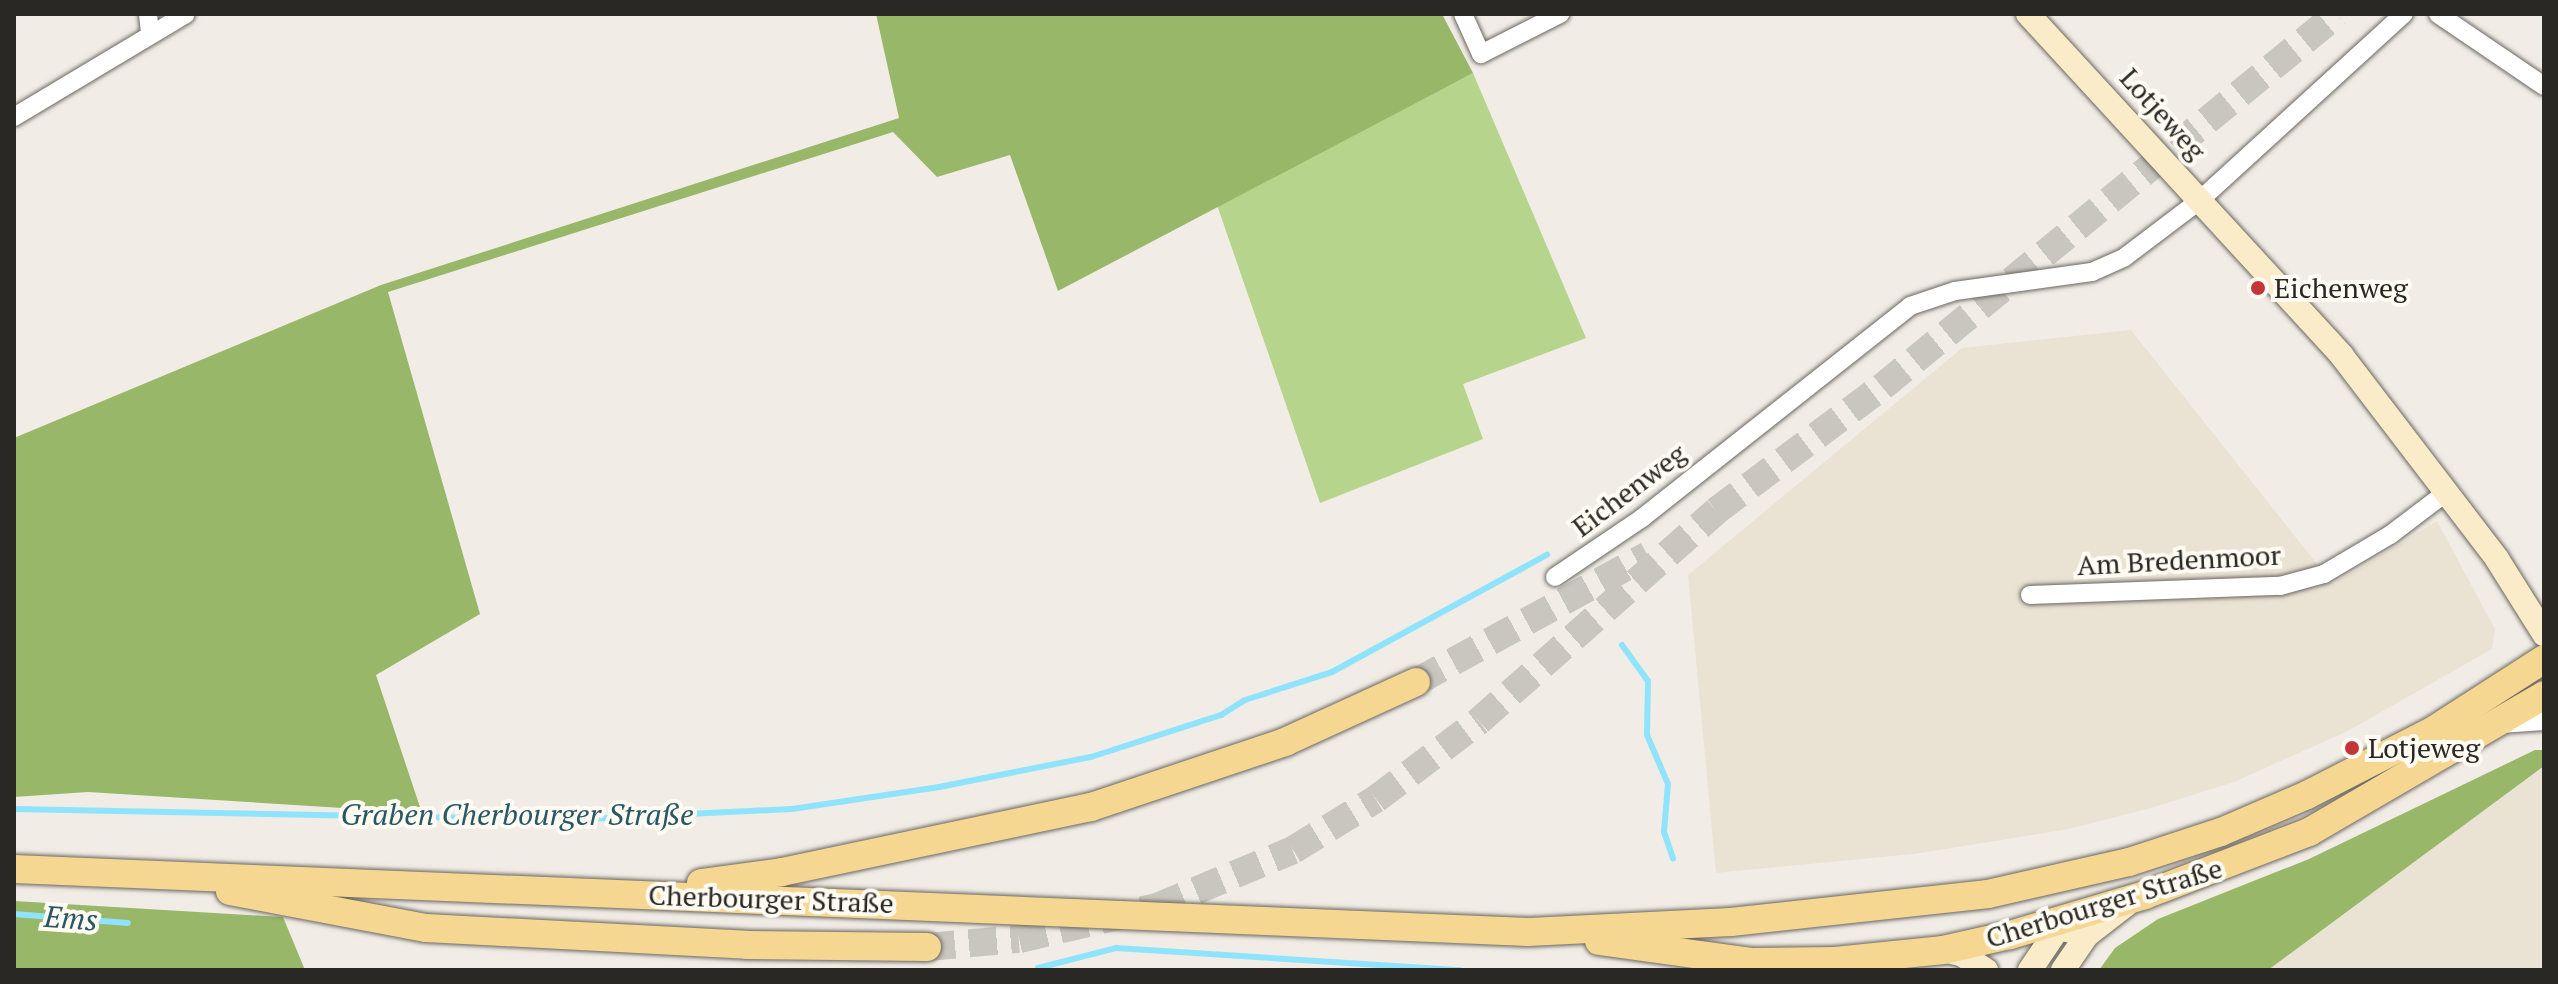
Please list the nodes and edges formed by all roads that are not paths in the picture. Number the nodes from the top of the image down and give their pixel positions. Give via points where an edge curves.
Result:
1 (148, 14) edge
2 (186, 14) edge
3 (1463, 14) edge
4 (1560, 14) edge
5 (2028, 14) edge
6 (2404, 14) edge
7 (2438, 14) edge
8 (150, 34) junction
9 (2544, 86) edge
10 (14, 117) edge
11 (2200, 200) junction
12 (2448, 491) junction
13 (1555, 577) dead end
14 (2030, 595) dead end
15 (2544, 634) edge
16 (2544, 659) edge
17 (1416, 682) tunnel mouth
18 (2544, 695) edge
19 (2544, 721) edge
20 (2497, 725) junction
21 (2129, 862) junction
22 (14, 869) edge
23 (147, 875) junction
24 (2033, 886) junction
25 (625, 893) junction
26 (2145, 895) junction
27 (2063, 921) junction
28 (1528, 932) junction
29 (927, 947) tunnel mouth
30 (1943, 950) junction
31 (2066, 964) edge
32 (1986, 970) edge
33 (2030, 970) edge

1 - 8 street
2 - 8 street
3 - 4 street via 1481,54
5 - 11 street, Lotjeweg
6 - 11 street, Eichenweg
7 - 9 street
8 - 10 street
11 - 12 street, Lotjeweg via 2342,356
11 - 13 street, Eichenweg via 2109,266 2073,276 1955,291 1910,306 1642,518
12 - 14 street, Am Bredenmoor via 2390,535 2324,574 2280,586
12 - 15 street, Lotjeweg
16 - 21 main road, Cherbourger Straße via 2434,730 2307,795 2221,832
17 - 25 main road via 1272,748 1091,807 782,872
18 - 20 main road, Cherbourger Straße
19 - 20 street
20 - 26 main road, Cherbourger Straße via 2309,832
21 - 24 main road, Cherbourger Straße
21 - 27 main road via 2103,876
22 - 23 main road, Cherbourger Straße
23 - 25 main road, Cherbourger Straße
23 - 29 main road via 426,928 747,945
24 - 27 main road via 2056,905
24 - 28 main road, Cherbourger Straße via 1839,913
25 - 28 main road, Cherbourger Straße
26 - 27 main road, Cherbourger Straße
26 - 31 street via 2111,913
27 - 30 main road, Cherbourger Straße
27 - 31 street
27 - 33 street
28 - 30 main road, Cherbourger Straße via 1753,962
30 - 32 street

